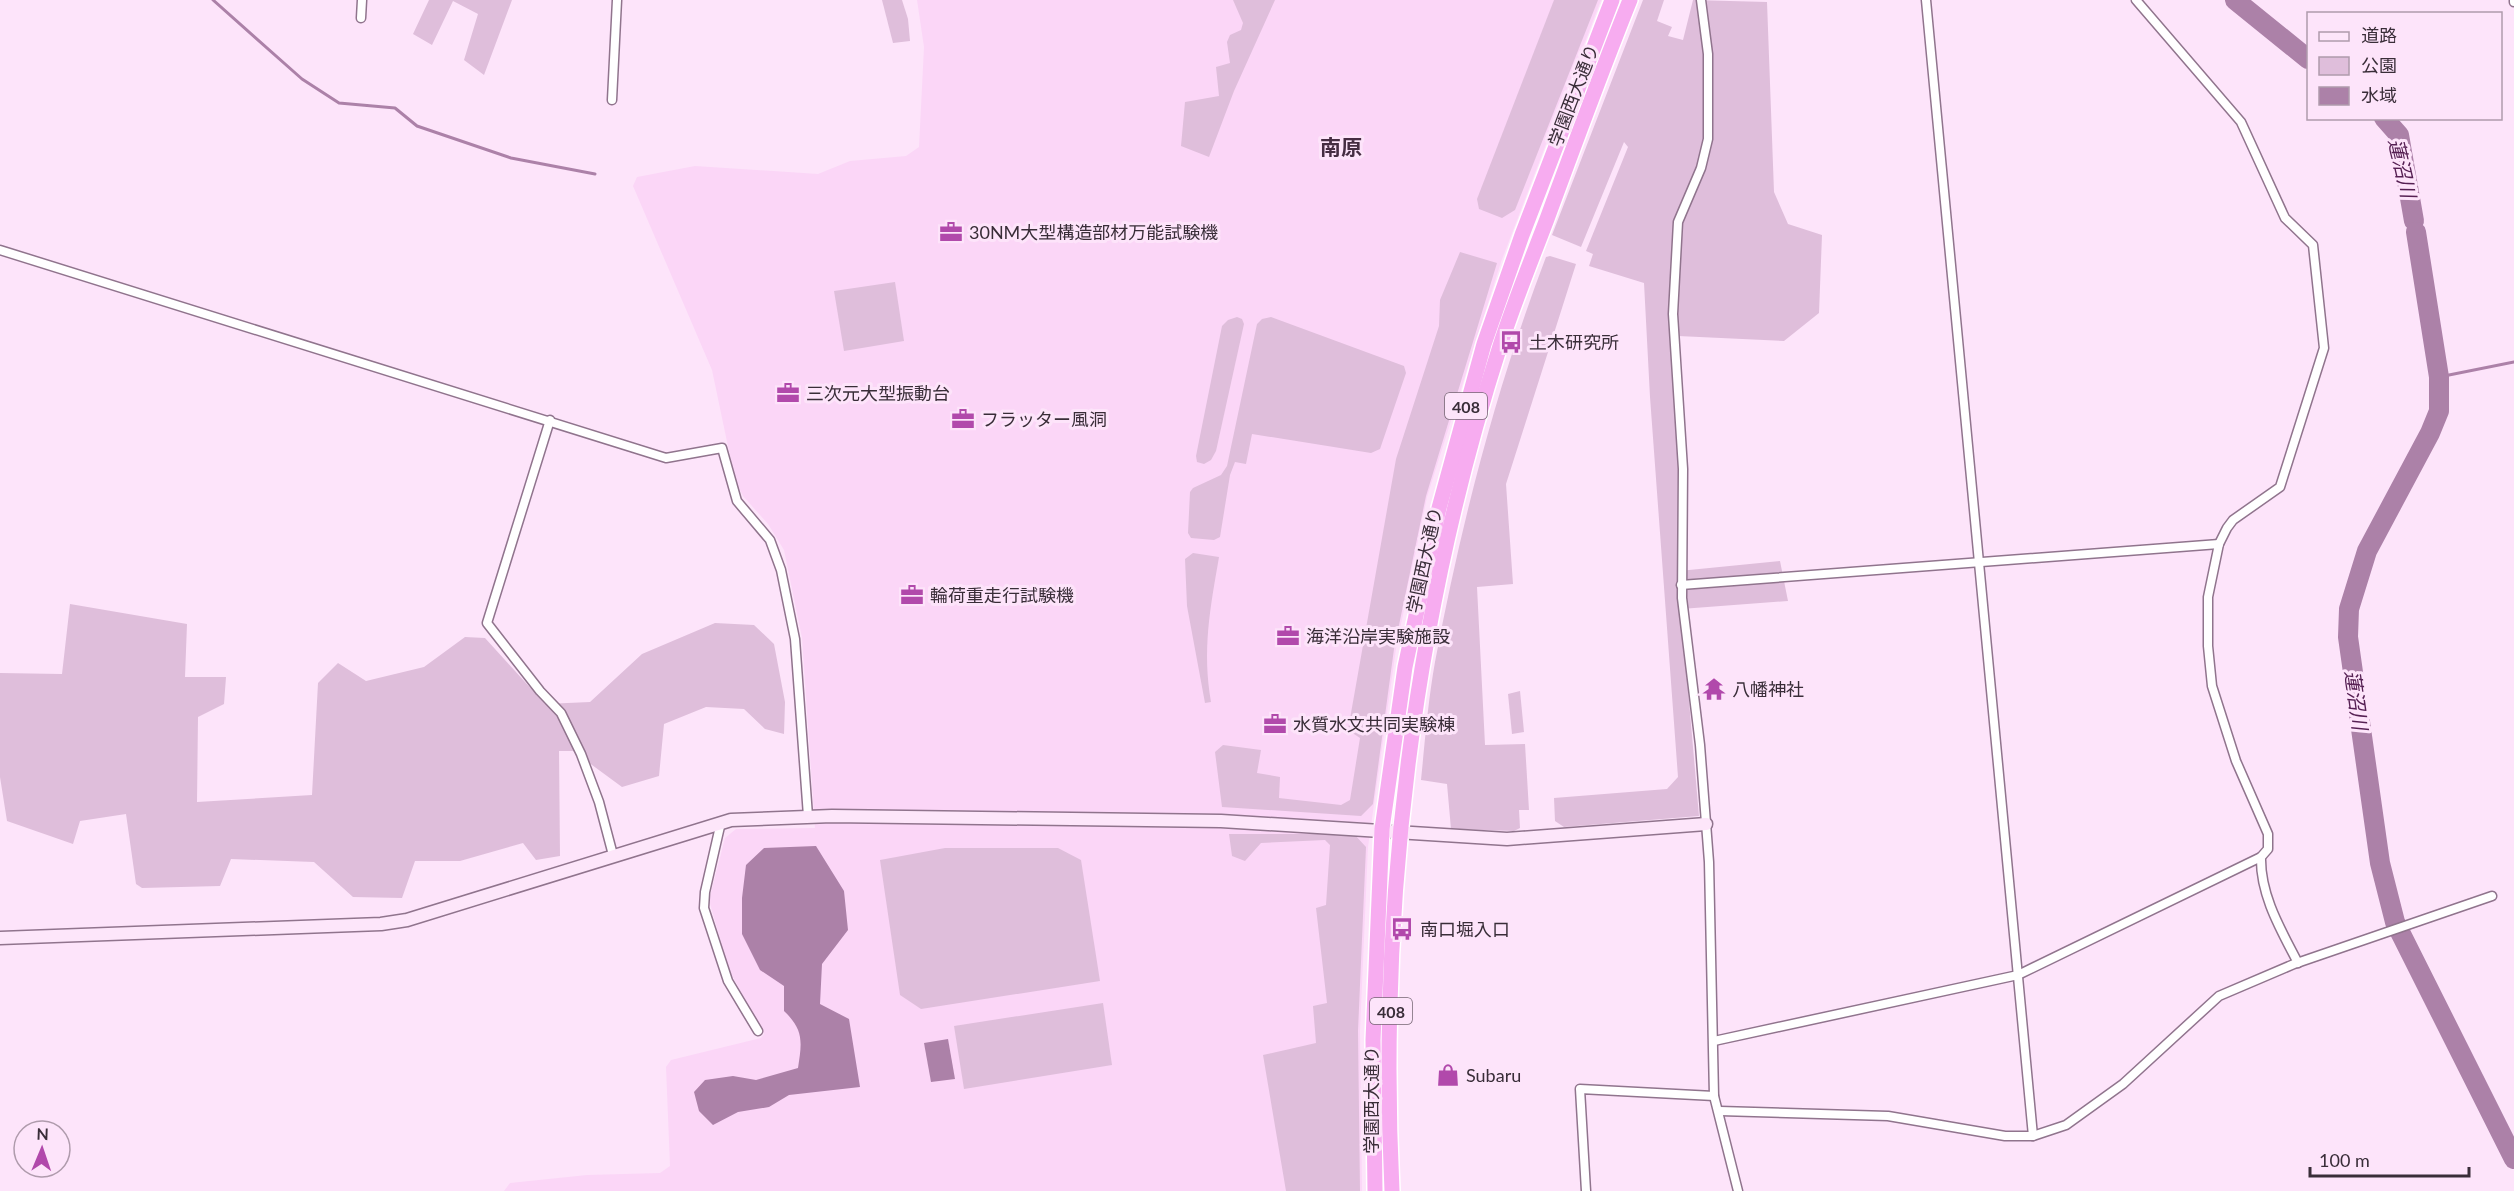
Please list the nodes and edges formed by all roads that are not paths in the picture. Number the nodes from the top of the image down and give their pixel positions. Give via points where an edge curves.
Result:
1 (362, 0) edge
2 (617, 0) edge
3 (1612, 0) edge
4 (1630, 0) edge
5 (1701, 0) edge
6 (1926, 0) edge
7 (2136, 0) edge
8 (361, 18) dead end
9 (612, 100) dead end
10 (0, 250) edge
11 (550, 420) junction
12 (2219, 544) junction
13 (1980, 563) junction
14 (1682, 585) junction
15 (808, 816) junction
16 (721, 821) junction
17 (1706, 824) junction
18 (1382, 829) junction
19 (1399, 831) junction
20 (613, 855) junction
21 (2261, 857) junction
22 (2492, 896) dead end
23 (0, 938) edge
24 (2298, 963) junction
25 (2018, 975) junction
26 (758, 1031) dead end
27 (1714, 1041) junction
28 (1714, 1096) junction
29 (1720, 1111) junction
30 (2033, 1136) junction
31 (1390, 1153) junction
32 (1374, 1154) junction
33 (1375, 1191) edge
34 (1392, 1191) edge
35 (1586, 1191) edge
36 (1738, 1191) edge

1 - 8 street
2 - 9 street
3 - 18 highway, 学園西大通り / 408 via 1515,257 1461,423 1405,667
4 - 19 highway, 学園西大通り / 408 via 1500,344 1476,426 1437,587
5 - 14 street via 1708,54 1708,139 1701,168 1678,222 1673,314 1683,469
6 - 13 street
7 - 12 street via 2241,122 2285,218 2313,245 2324,348 2303,416 2280,487 2234,520
10 - 11 street
11 - 15 street via 666,458 722,448 737,501 770,540 781,570 795,639
11 - 20 street via 488,623 561,713 599,802
12 - 13 street
12 - 21 street via 2208,597 2212,686 2236,761 2268,834 2268,849
13 - 14 street
13 - 25 street
14 - 17 street
15 - 16 street
15 - 18 street via 1221,821
16 - 20 street
16 - 26 street via 704,908 728,981
17 - 19 street via 1507,839
17 - 27 street
18 - 19 street
18 - 32 highway, 学園西大通り / 408 via 1373,1040
19 - 31 highway, 学園西大通り / 408 via 1390,1040
20 - 23 street via 431,915 381,924
21 - 24 street via 2261,876 2278,924
21 - 25 street
22 - 24 street
24 - 30 street via 2219,996 2123,1084 2066,1125
25 - 27 street
25 - 30 street
27 - 28 street
28 - 29 street
28 - 35 street via 1580,1089
29 - 30 street via 1888,1116 2005,1136
29 - 36 street via 1720,1125
31 - 32 street
31 - 34 highway, 学園西大通り / 408
32 - 33 highway, 学園西大通り / 408

